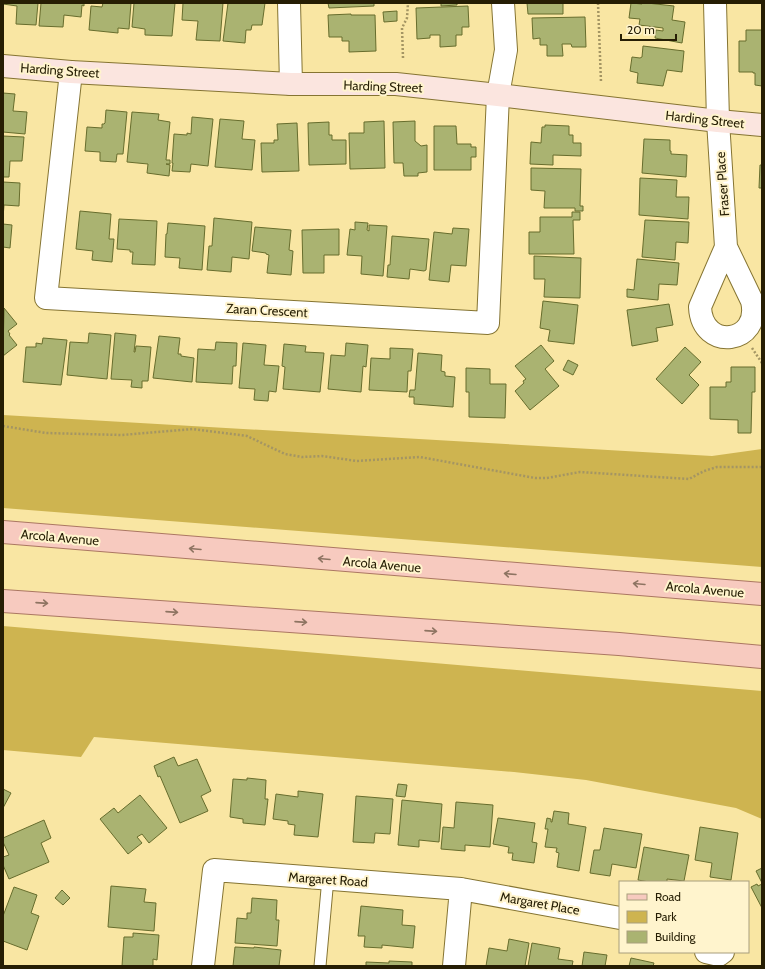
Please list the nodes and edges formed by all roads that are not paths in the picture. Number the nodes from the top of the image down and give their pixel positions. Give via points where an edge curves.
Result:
1 (288, 3) edge
2 (503, 3) edge
3 (715, 3) edge
4 (3, 66) edge
5 (71, 72) junction
6 (291, 84) junction
7 (498, 95) junction
8 (718, 121) junction
9 (762, 125) edge
10 (726, 247) dead end
11 (3, 532) edge
12 (762, 594) edge
13 (3, 600) edge
14 (762, 657) edge
15 (328, 878) junction
16 (461, 889) junction
17 (619, 918) edge
18 (710, 953) edge
19 (722, 953) edge
20 (203, 966) edge
21 (320, 966) edge
22 (454, 966) edge

1 - 6 street
2 - 7 street via 506,50
3 - 8 street, Fraser Place
4 - 5 street, Harding Street
5 - 6 street, Harding Street
5 - 7 street, Zaran Crescent via 46,298 488,323
6 - 7 street, Harding Street via 396,84
7 - 8 street, Harding Street
8 - 9 street, Harding Street
8 - 10 street, Fraser Place
12 -> 11 main road, Arcola Avenue
13 -> 14 main road via 603,643
15 - 16 street, Margaret Road
15 - 20 street, Margaret Road via 214,870
15 - 21 lane
16 - 17 street, Margaret Place
16 - 22 street
18 - 19 street

